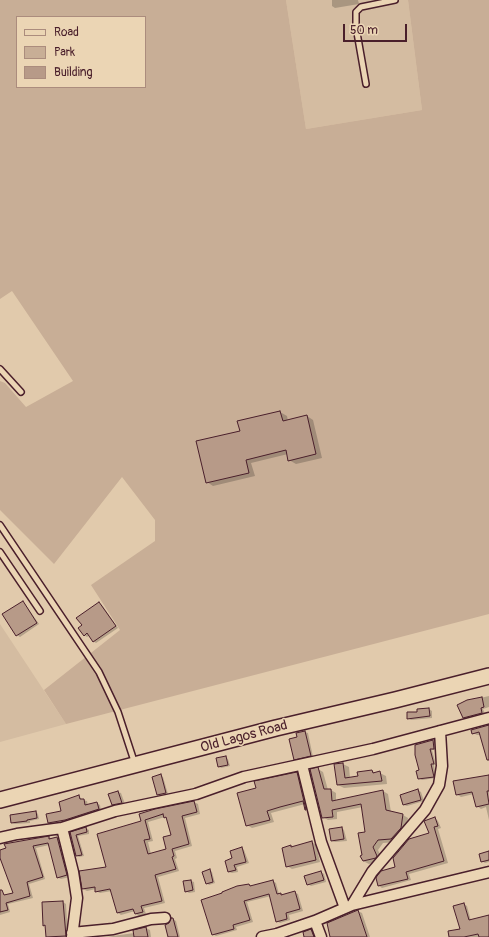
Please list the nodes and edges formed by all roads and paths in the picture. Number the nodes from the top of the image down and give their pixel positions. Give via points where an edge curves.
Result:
1 (395, 0) edge
2 (366, 84) dead end
3 (0, 369) edge
4 (22, 392) dead end
5 (0, 525) edge
6 (0, 552) edge
7 (40, 611) dead end
8 (489, 676) edge
9 (489, 718) edge
10 (440, 731) junction
11 (136, 765) junction
12 (302, 765) junction
13 (0, 800) edge
14 (62, 828) junction
15 (0, 838) edge
16 (489, 872) edge
17 (348, 907) junction
18 (165, 918) dead end
19 (315, 921) junction
20 (72, 935) edge
21 (262, 937) edge
22 (321, 937) edge

1 - 2 lane via 361,7 356,12 356,27
3 - 4 lane
5 - 11 lane via 99,672 118,712
6 - 7 lane
8 - 11 main road, Old Lagos Road
9 - 10 street
10 - 12 street
10 - 17 street via 442,766 439,785 425,810 372,872
11 - 13 main road, Old Lagos Road
12 - 14 street via 244,777 196,794 115,811
12 - 17 street via 321,842
14 - 15 street
14 - 20 street via 77,898
16 - 17 street
17 - 19 street
18 - 20 street
19 - 21 street
19 - 22 street

